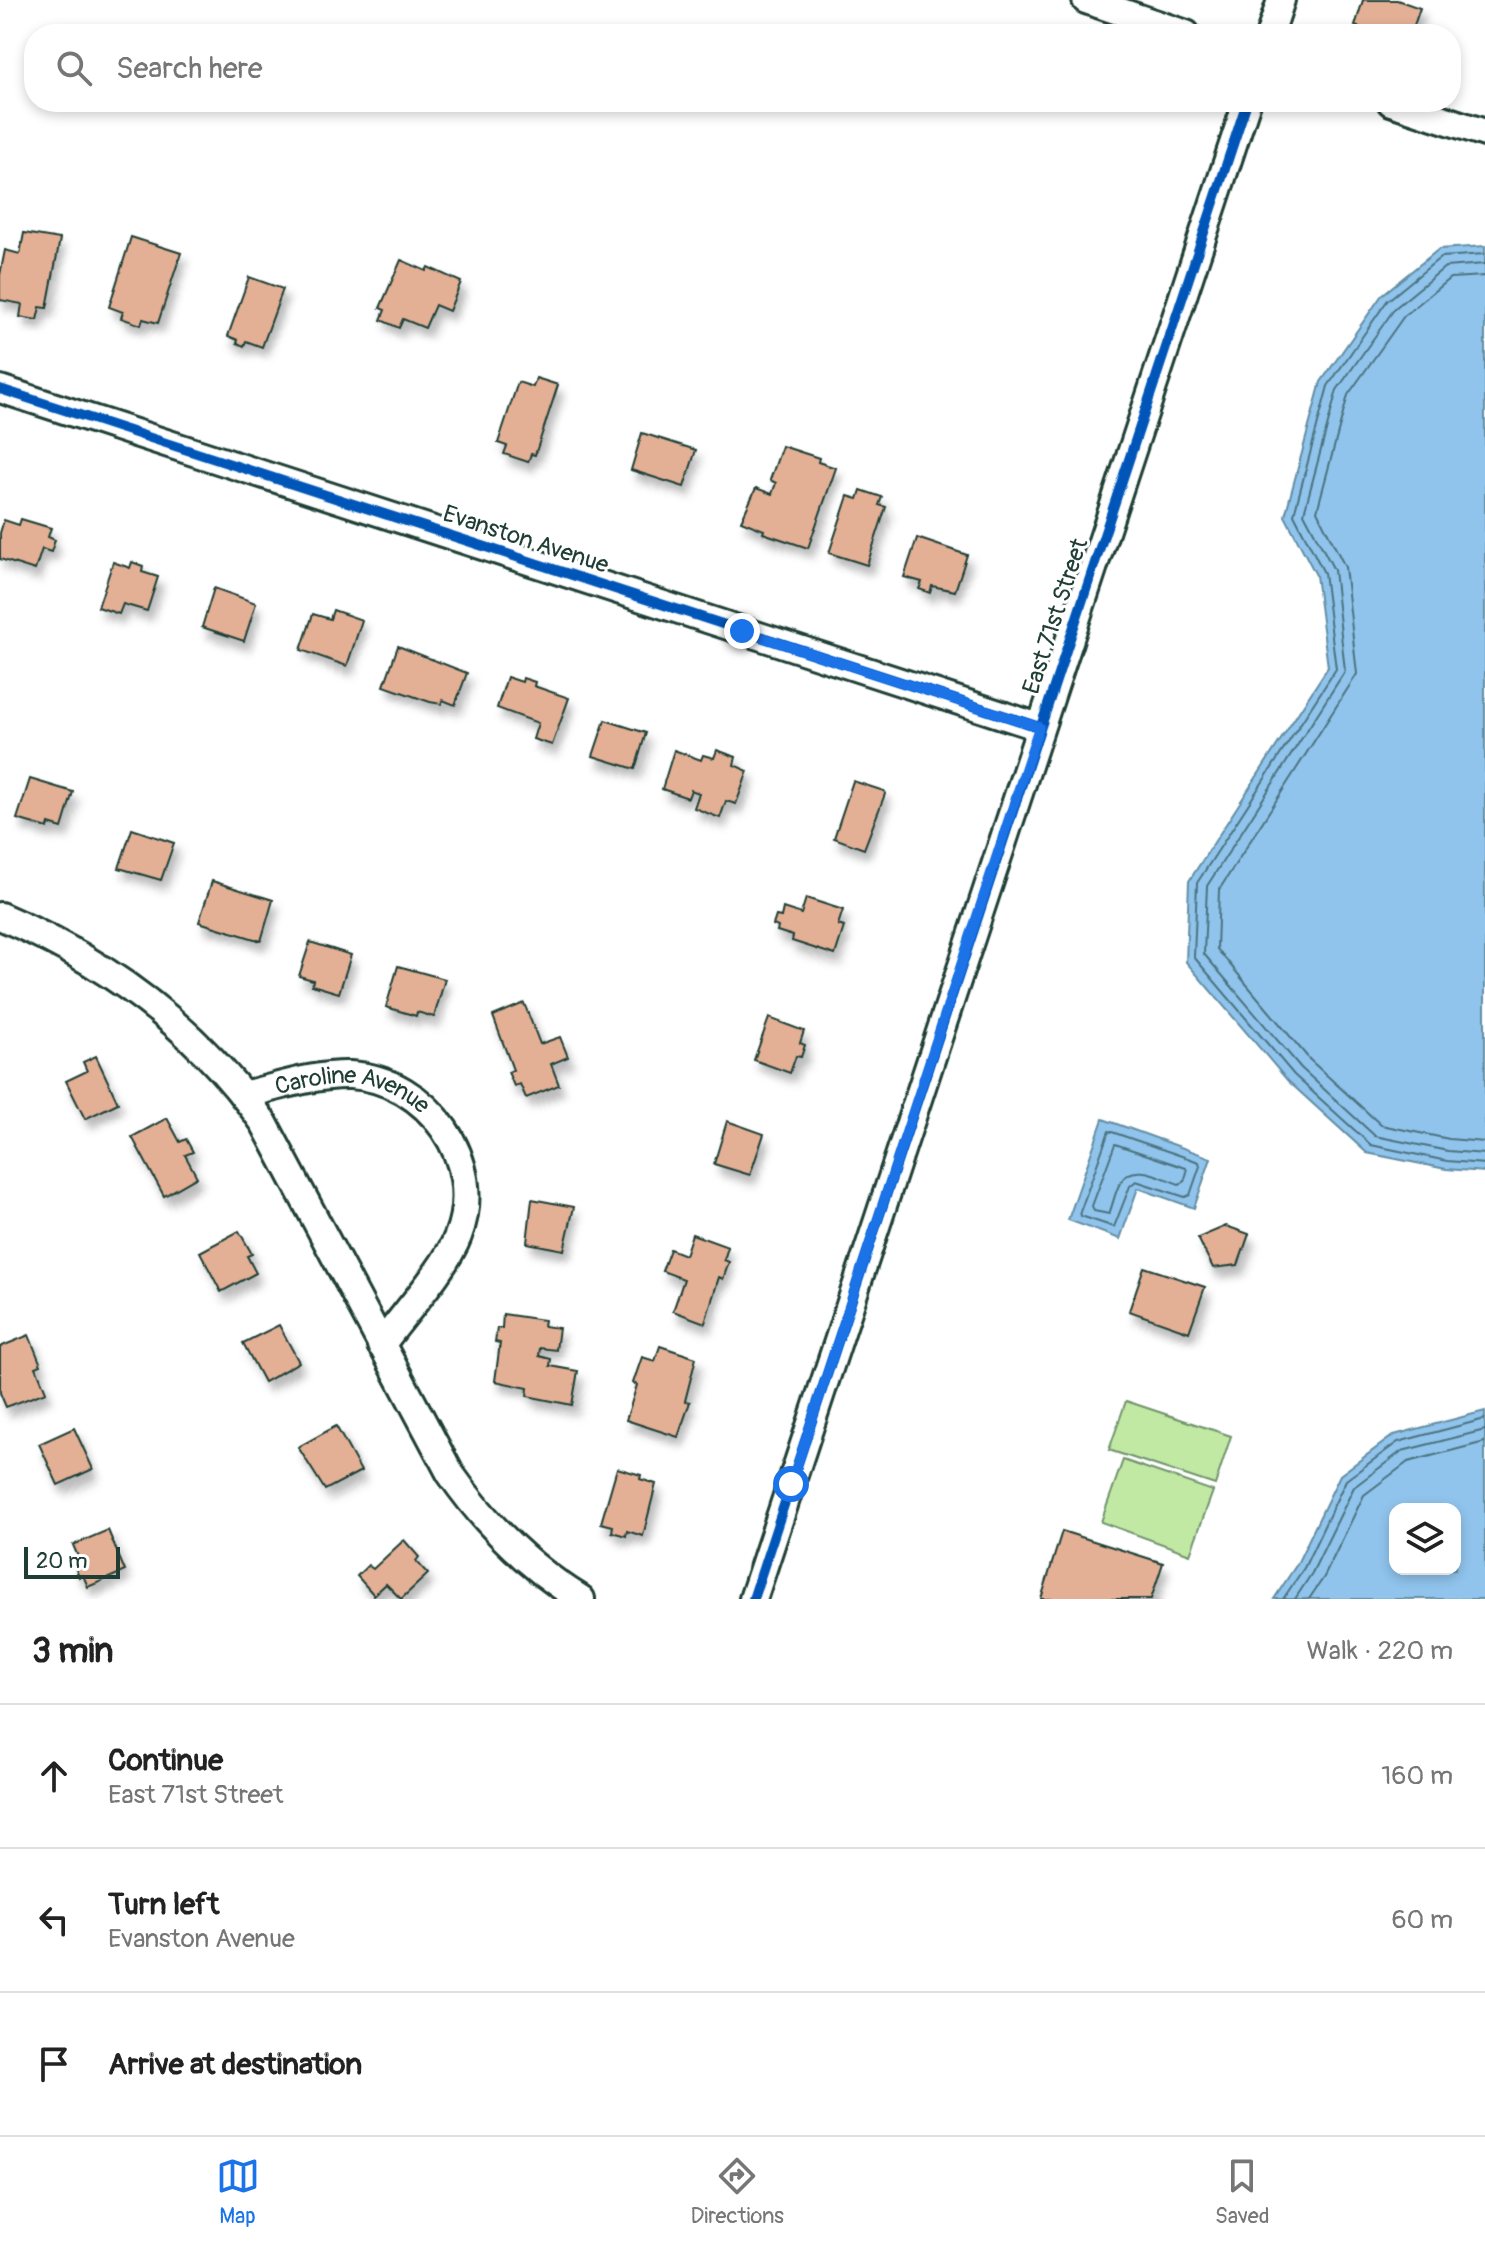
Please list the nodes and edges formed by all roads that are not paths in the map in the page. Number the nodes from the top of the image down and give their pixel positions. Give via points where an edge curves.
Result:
1 (1086, 0) edge
2 (1281, 0) edge
3 (1157, 24) edge
4 (1273, 24) edge
5 (1244, 112) edge
6 (1421, 112) edge
7 (1485, 133) edge
8 (0, 389) edge
9 (1039, 727) junction
10 (0, 916) edge
11 (243, 1095) junction
12 (381, 1345) junction
13 (581, 1599) edge
14 (753, 1599) edge

1 - 3 street
2 - 4 street
5 - 9 street, East 71st Street
6 - 7 street
8 - 9 street, Evanston Avenue
9 - 14 street, East 71st Street
10 - 11 street, Caroline Avenue via 79,954 133,989 191,1037
11 - 12 street, Caroline Avenue via 264,1123
11 - 12 street, Caroline Avenue via 329,1075 380,1080 419,1101 452,1140 463,1175 464,1211 457,1240
12 - 13 street, Caroline Avenue via 450,1473 476,1509 527,1562

